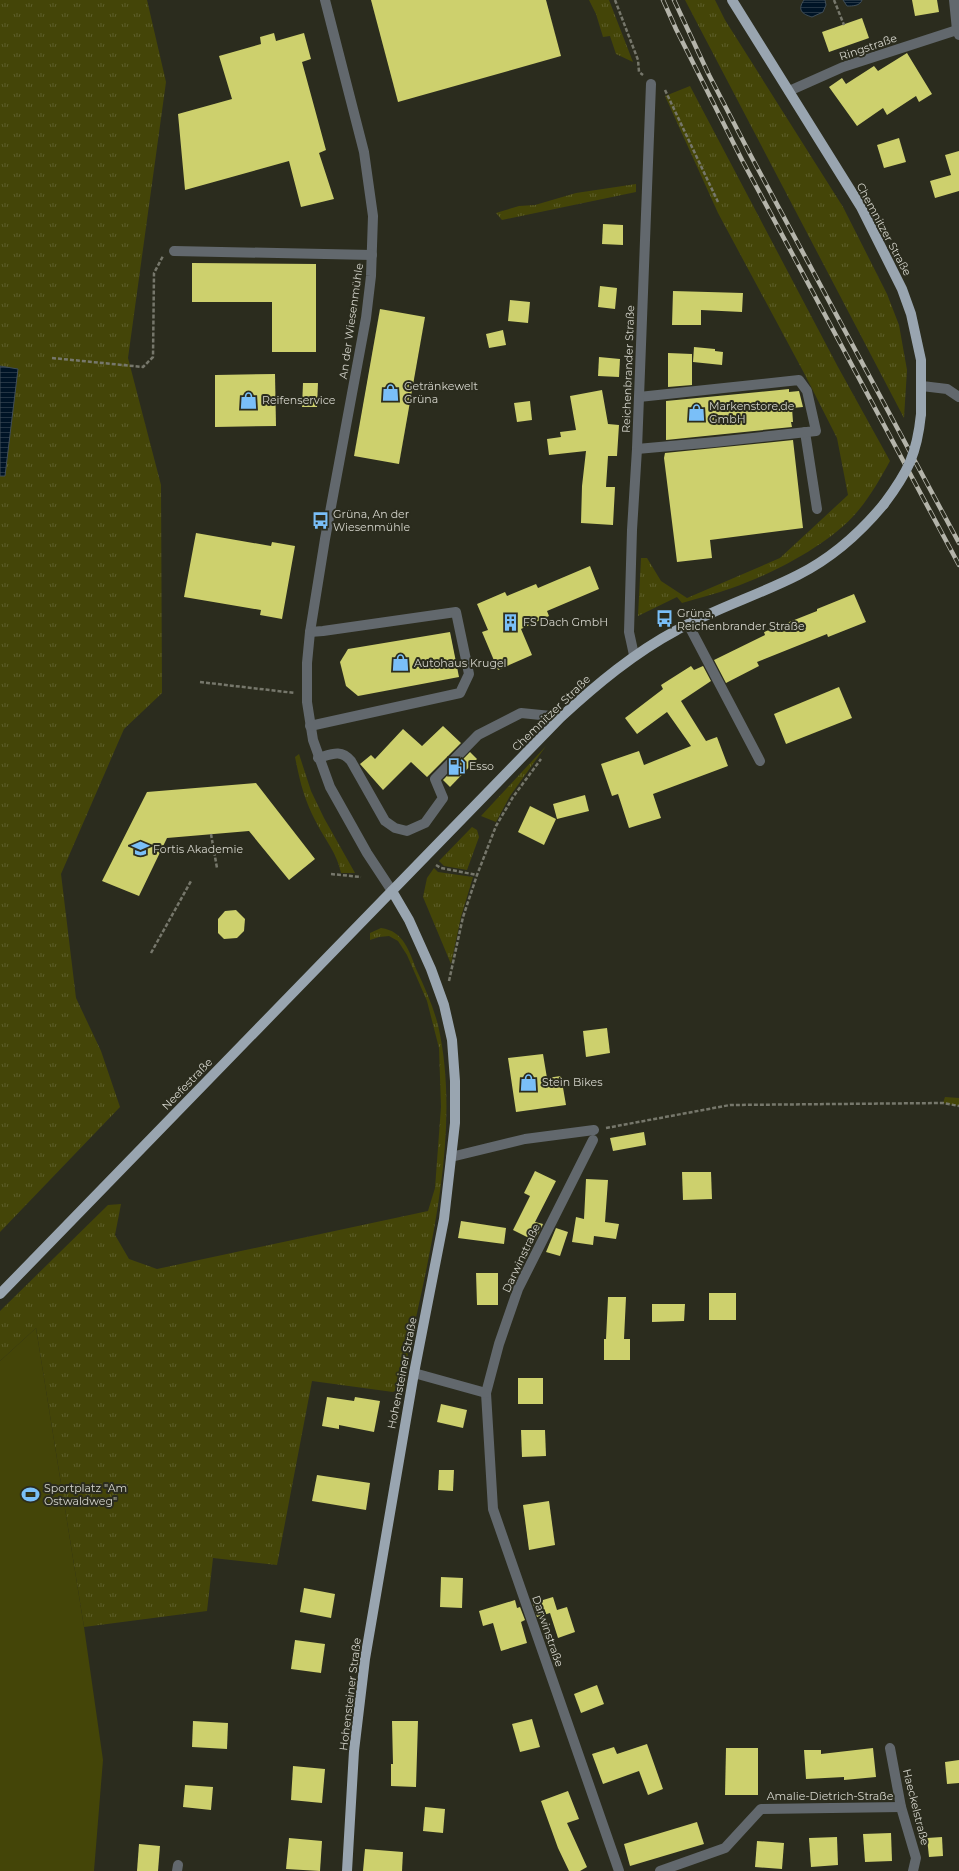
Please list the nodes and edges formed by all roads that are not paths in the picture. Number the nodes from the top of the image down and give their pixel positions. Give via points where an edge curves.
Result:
1 (325, 0) edge
2 (732, 0) edge
3 (954, 0) edge
4 (958, 33) edge
5 (651, 84) road end
6 (789, 91) junction
7 (174, 251) road end
8 (372, 255) junction
9 (922, 386) junction
10 (639, 397) junction
11 (959, 397) edge
12 (805, 432) junction
13 (637, 448) junction
14 (817, 509) dead end
15 (688, 624) junction
16 (310, 632) junction
17 (634, 655) junction
18 (561, 717) junction
19 (310, 726) junction
20 (318, 758) junction
21 (760, 761) dead end
22 (392, 891) junction
23 (451, 1157) junction
24 (0, 1294) edge
25 (414, 1374) junction
26 (486, 1393) junction
27 (890, 1748) dead end
28 (901, 1808) junction
29 (347, 1871) edge
30 (619, 1871) edge
31 (660, 1871) edge
32 (914, 1871) edge

1 - 8 street, An der Wiesenmühle via 364,152 373,216
2 - 6 main road, Chemnitzer Straße
3 - 4 street, Ringstraße
4 - 6 street, Ringstraße via 843,67
5 - 10 street, Reichenbrander Straße
6 - 9 main road, Chemnitzer Straße via 861,207 902,288 918,342
7 - 8 street
8 - 16 street, An der Wiesenmühle via 366,318
9 - 11 street via 947,389
9 - 15 main road, Chemnitzer Straße, bridge via 918,441 909,467 884,504 852,539 799,575
10 - 12 street via 799,380 807,391 816,431
10 - 13 street, Reichenbrander Straße
12 - 13 street
12 - 14 street
13 - 17 street, Reichenbrander Straße via 630,632
15 - 17 main road, Chemnitzer Straße
15 - 21 street
16 - 19 street, An der Wiesenmühle via 307,663
16 - 19 street via 456,612 469,674 460,693
17 - 18 main road, Chemnitzer Straße via 593,687
18 - 20 street via 521,713 478,735 435,779 443,798 425,823 407,831 385,821 351,761 345,755 337,752
18 - 22 main road, Chemnitzer Straße
19 - 20 street, An der Wiesenmühle
20 - 22 street, An der Wiesenmühle via 330,787 367,853
22 - 23 main road, Hohensteiner Straße via 431,969 444,1004 452,1040 455,1123
22 - 24 main road, Neefestraße
23 - 25 main road, Hohensteiner Straße via 444,1219
23 - 26 street, Darwinstraße via 525,1139 594,1135 518,1289
25 - 26 street
25 - 29 main road, Hohensteiner Straße via 365,1659 354,1751
26 - 30 street, Darwinstraße via 493,1509
27 - 28 street, Haeckelstraße
28 - 31 street, Amalie-Dietrich-Straße via 761,1809 726,1848
28 - 32 street, Haeckelstraße via 916,1858

